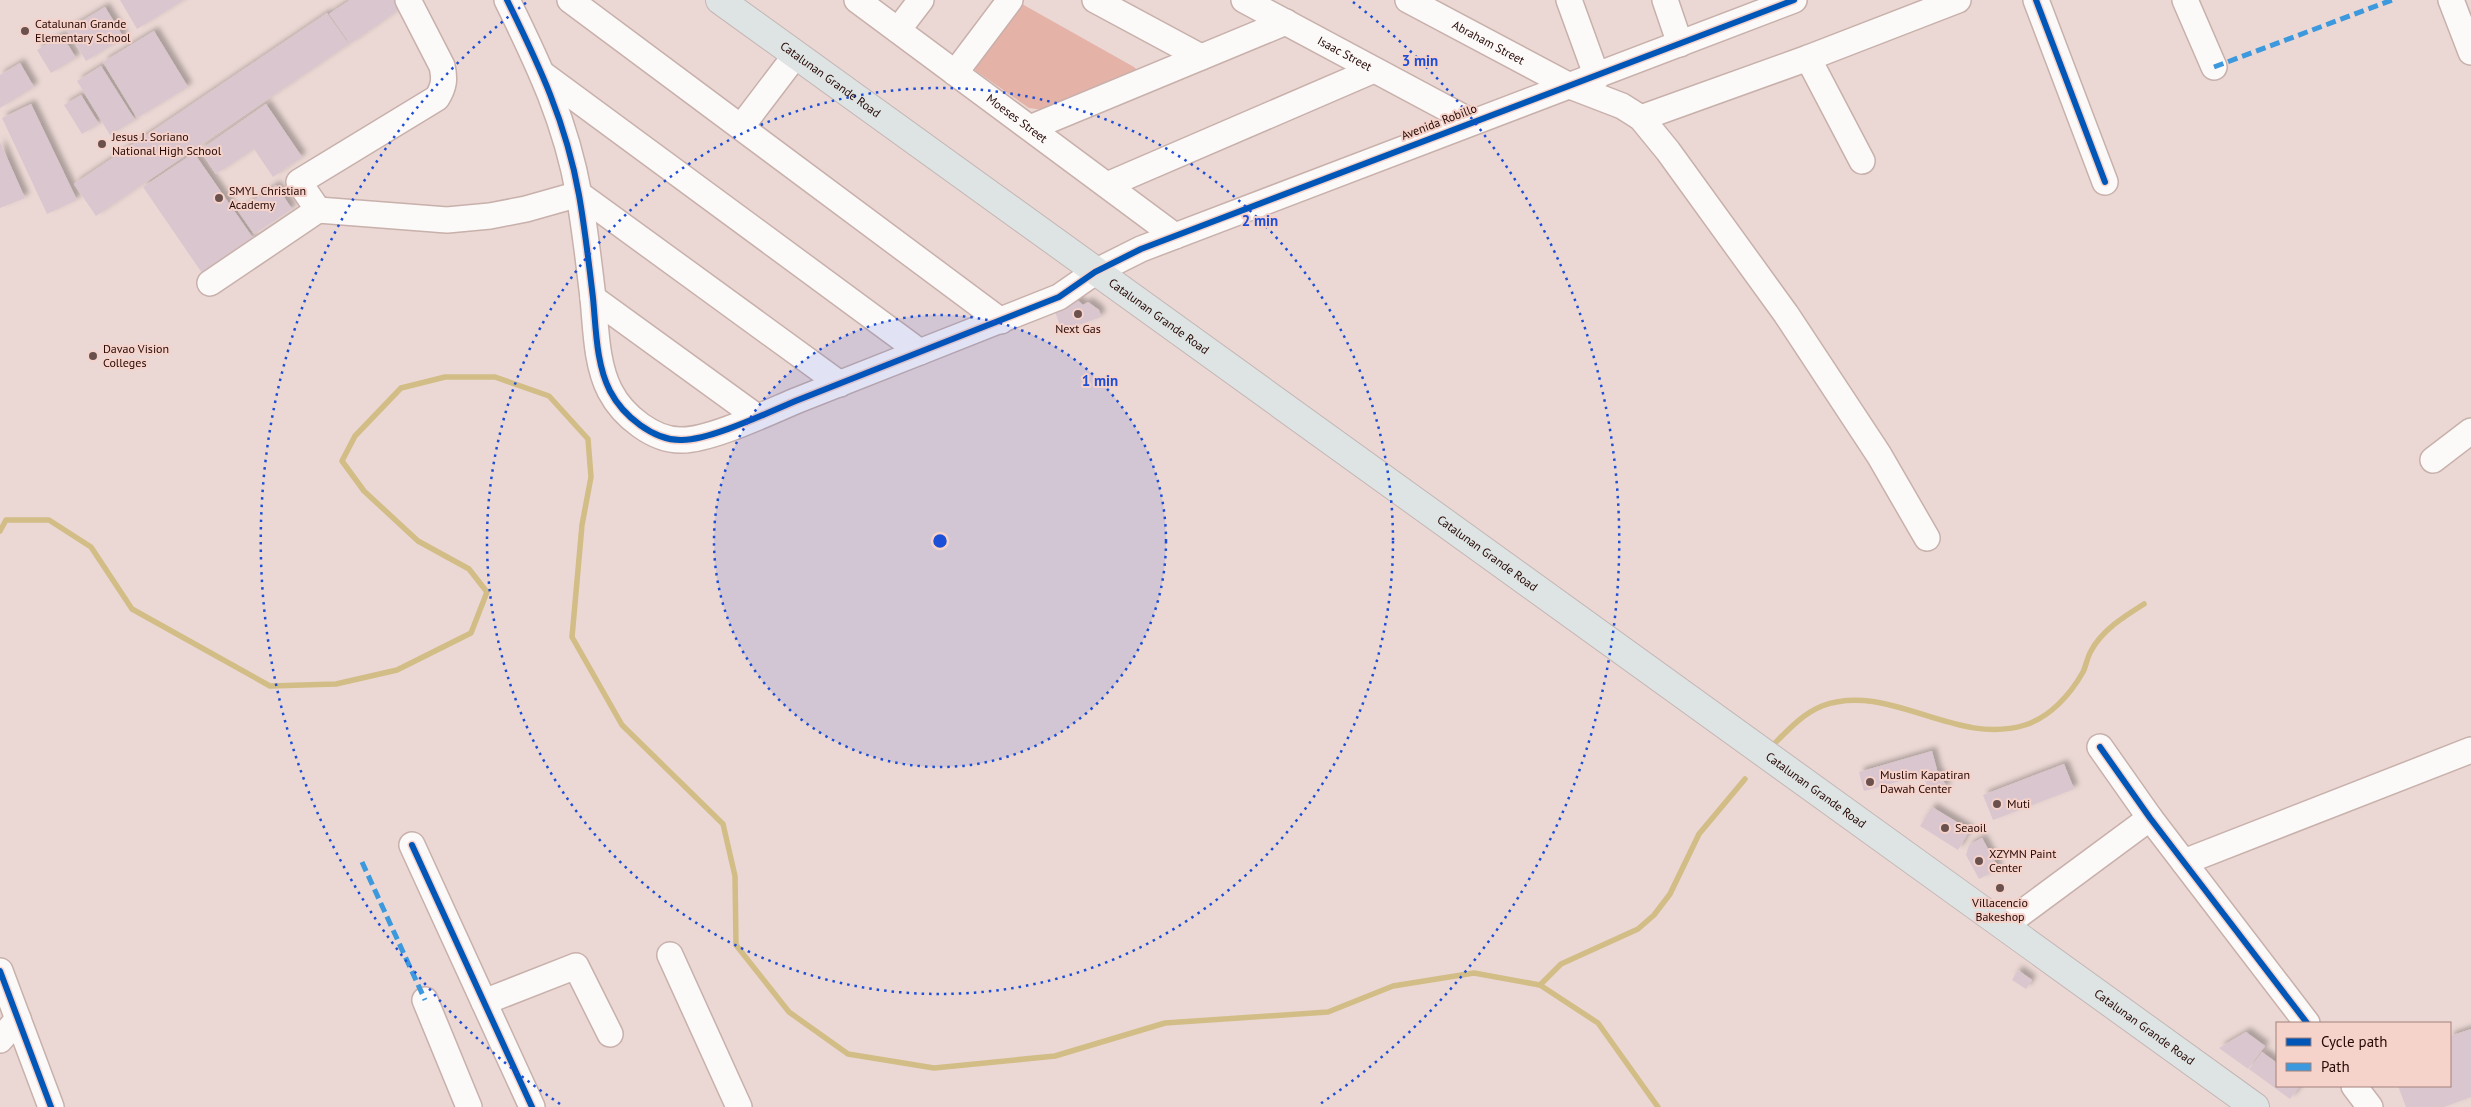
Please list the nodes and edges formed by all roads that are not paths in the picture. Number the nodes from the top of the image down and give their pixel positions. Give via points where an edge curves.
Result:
1 (408, 0) edge
2 (507, 0) edge
3 (570, 0) edge
4 (720, 0) edge
5 (858, 0) edge
6 (921, 0) edge
7 (1010, 0) edge
8 (1095, 0) edge
9 (1244, 0) edge
10 (1408, 0) edge
11 (1568, 0) edge
12 (1665, 0) edge
13 (1958, 0) edge
14 (2036, 0) edge
15 (2185, 0) edge
16 (2452, 0) edge
17 (1786, 1) edge
18 (1286, 22) junction
19 (898, 30) junction
20 (1680, 44) junction
21 (2471, 52) edge
22 (795, 56) junction
23 (1201, 57) junction
24 (1808, 58) junction
25 (2214, 67) dead end
26 (1374, 70) junction
27 (956, 73) junction
28 (544, 75) junction
29 (1597, 77) junction
30 (1570, 86) junction
31 (1641, 118) junction
32 (1472, 122) junction
33 (741, 127) junction
34 (1030, 128) junction
35 (1862, 161) dead end
36 (2105, 182) dead end
37 (1107, 186) junction
38 (579, 194) junction
39 (318, 210) junction
40 (1175, 236) junction
41 (1095, 272) junction
42 (210, 283) dead end
43 (593, 298) junction
44 (1001, 321) junction
45 (920, 352) junction
46 (840, 384) junction
47 (757, 417) junction
48 (2471, 431) edge
49 (2434, 460) dead end
50 (1927, 538) dead end
51 (2100, 746) dead end
52 (2471, 750) edge
53 (2150, 818) junction
54 (412, 845) dead end
55 (2184, 862) junction
56 (2004, 926) junction
57 (670, 955) dead end
58 (0, 971) edge
59 (425, 1000) dead end
60 (484, 1002) junction
61 (18, 1019) junction
62 (2305, 1022) edge
63 (610, 1034) dead end
64 (0, 1040) edge
65 (2355, 1087) edge
66 (48, 1105) edge
67 (469, 1107) edge
68 (532, 1107) edge
69 (739, 1107) edge
70 (2256, 1107) edge
71 (2370, 1107) edge

1 - 39 street via 442,66 443,88 436,98 298,182
2 - 28 street, Avenida Robillo
3 - 33 street
4 - 22 main road, Catalunan Grande Road
5 - 19 street, Moeses Street
6 - 19 street
7 - 27 street
8 - 23 street
9 - 18 street, Isaac Street
10 - 30 street, Abraham Street
11 - 29 street
12 - 20 street
13 - 24 street
14 - 36 street
15 - 25 street
16 - 21 street
17 - 20 street, Avenida Robillo
18 - 23 street
18 - 26 street, Isaac Street
19 - 27 street, Moeses Street
20 - 29 street, Avenida Robillo
22 - 33 street
22 - 41 main road, Catalunan Grande Road
23 - 34 street
24 - 31 street
24 - 35 street
26 - 32 street, Isaac Street
26 - 37 street
27 - 34 street, Moeses Street
28 - 38 street, Avenida Robillo via 564,134
28 - 45 street
29 - 30 street, Avenida Robillo
30 - 31 street, Abraham Street via 1615,102
30 - 32 street, Avenida Robillo
31 - 50 street, Abraham Street via 1786,314 1874,448
32 - 40 street, Avenida Robillo
33 - 44 street
34 - 37 street, Moeses Street
37 - 40 street, Moeses Street
38 - 39 street via 508,212 446,220
38 - 43 street, Avenida Robillo
38 - 46 street
39 - 42 street
40 - 41 street, Avenida Robillo
41 - 44 street, Avenida Robillo via 1059,297
41 - 56 main road, Catalunan Grande Road
43 - 47 street
43 - 47 street, Avenida Robillo via 599,354 610,392 622,408 644,427 667,438 682,440 700,438
44 - 45 street, Avenida Robillo
45 - 46 street, Avenida Robillo
46 - 47 street, Avenida Robillo
48 - 49 street
51 - 53 street
52 - 55 street
53 - 55 street
53 - 56 street
54 - 60 street
55 - 62 street
56 - 70 main road, Catalunan Grande Road
57 - 69 street
58 - 61 street
59 - 67 street
60 - 63 street via 576,966
60 - 68 street
61 - 64 street
61 - 66 street
65 - 71 street

